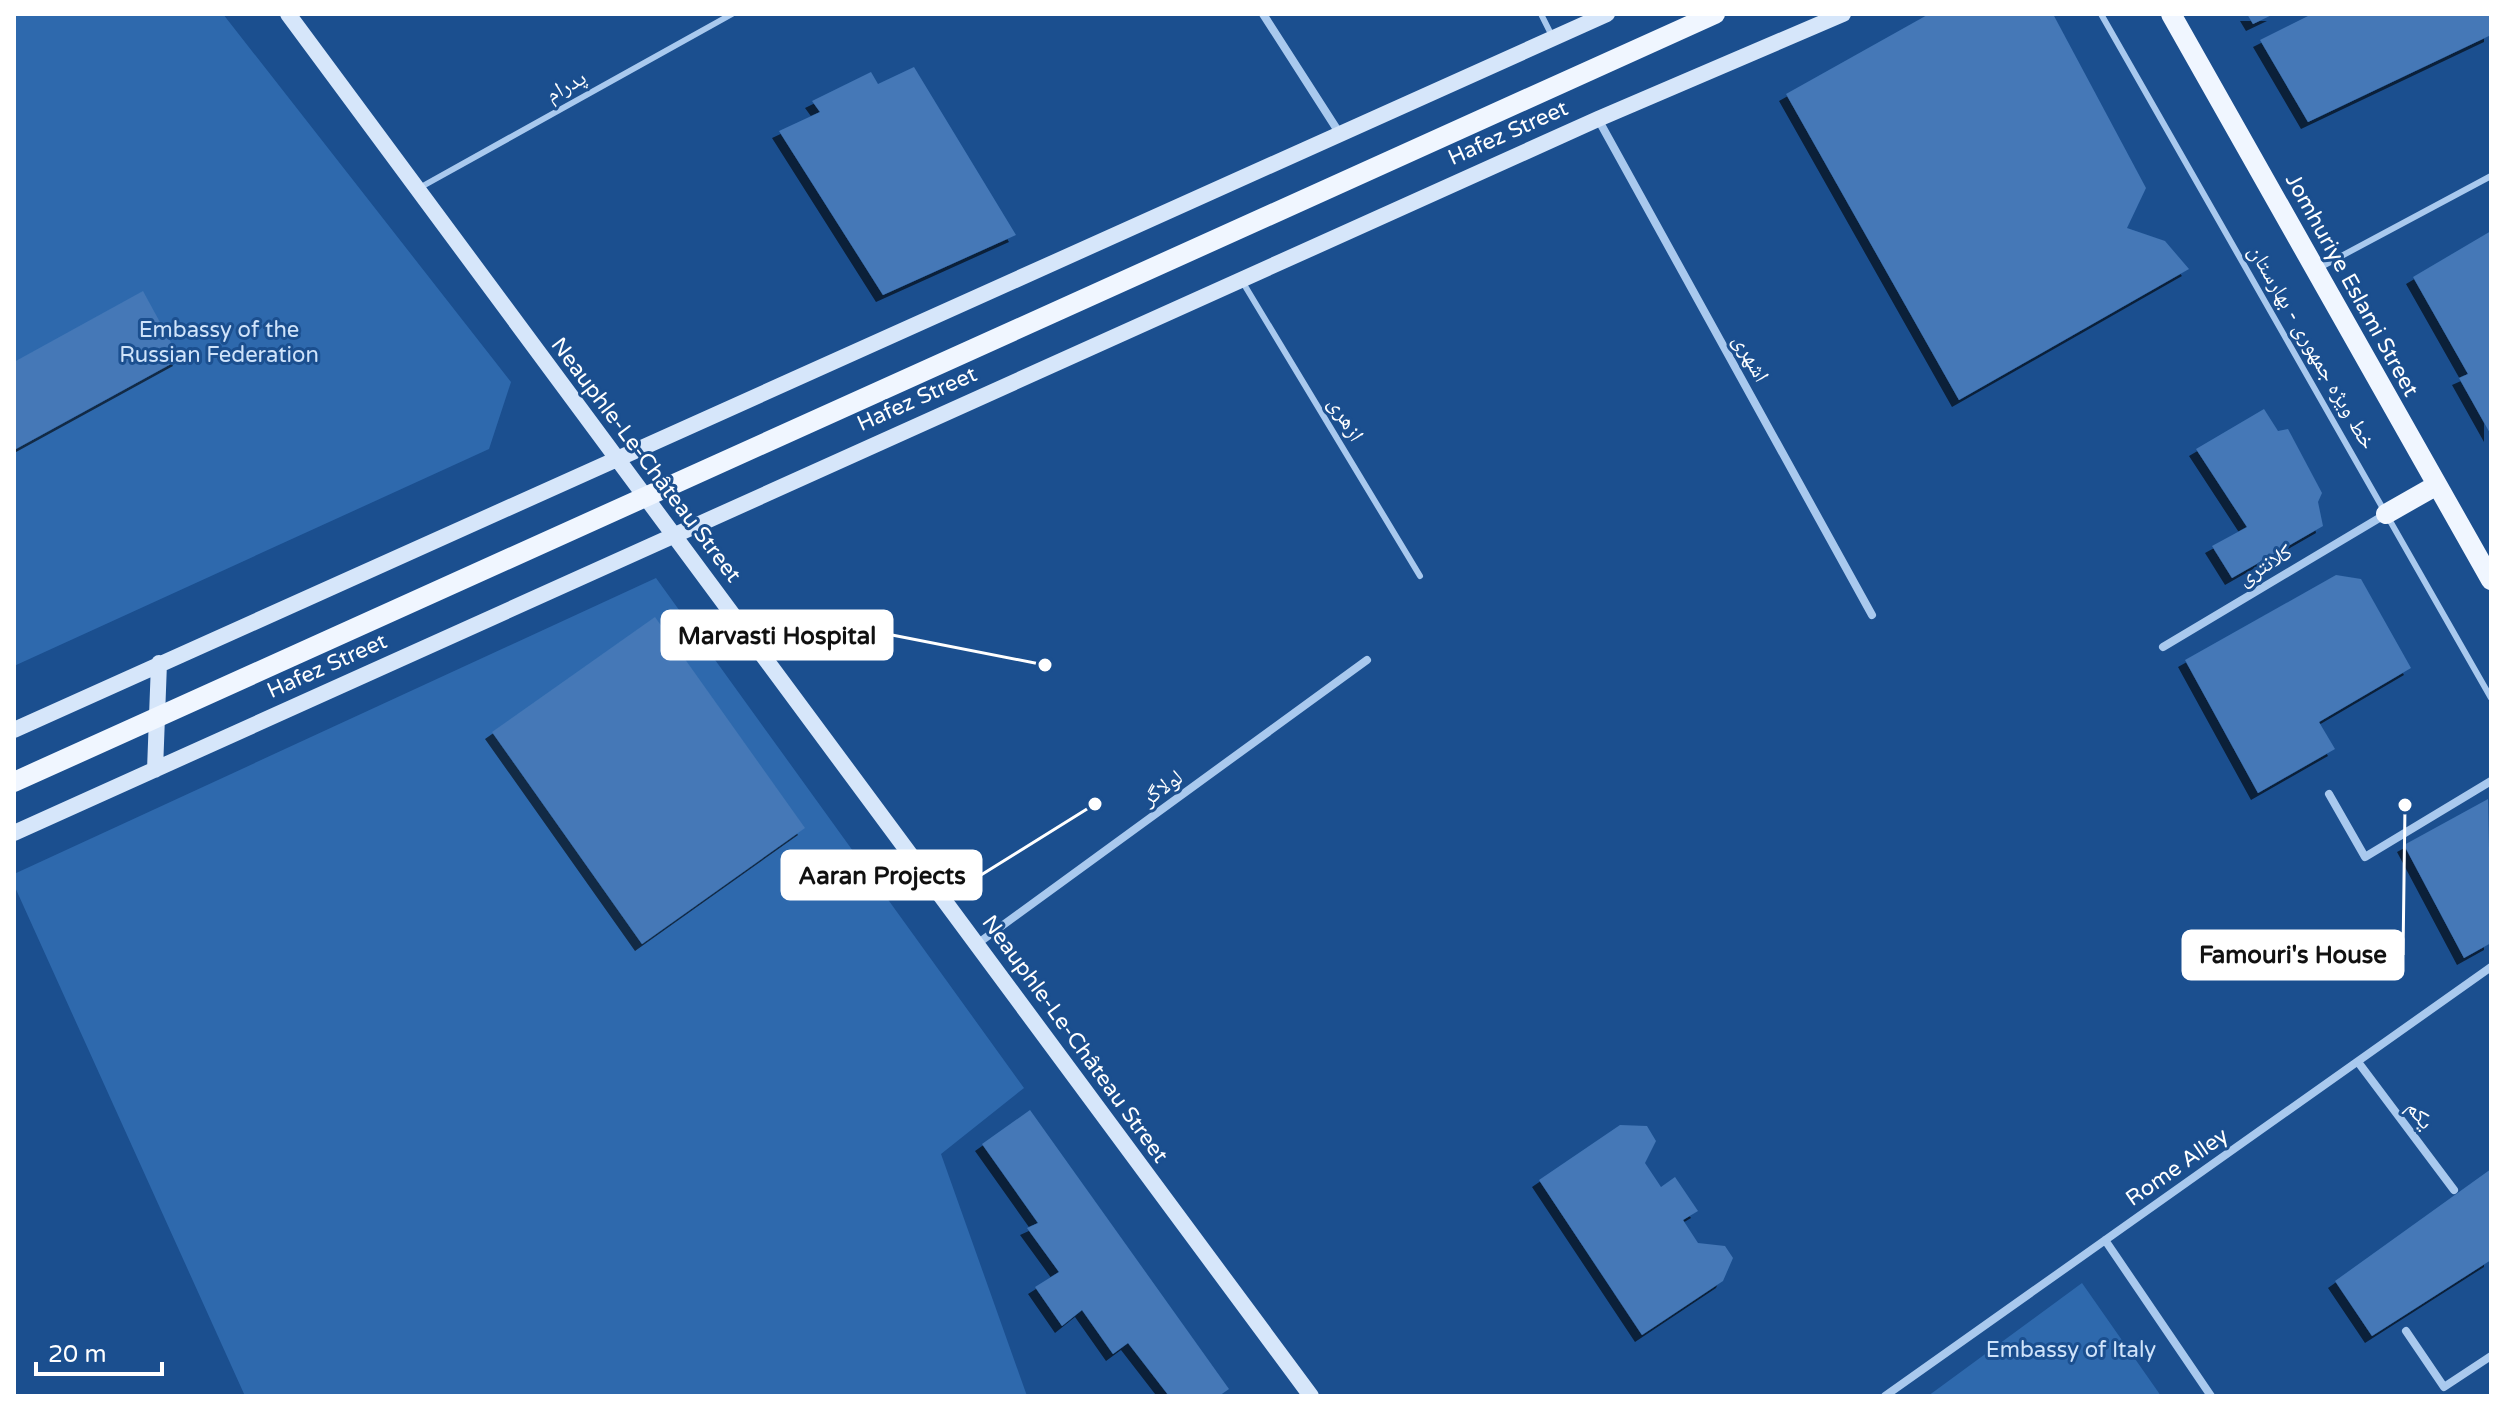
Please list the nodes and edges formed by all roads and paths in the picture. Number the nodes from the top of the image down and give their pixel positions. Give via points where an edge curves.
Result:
1 (288, 14) edge
2 (732, 14) edge
3 (1263, 14) edge
4 (1541, 14) edge
5 (1607, 14) edge
6 (1715, 14) edge
7 (1843, 14) edge
8 (2101, 14) edge
9 (2171, 14) edge
10 (1553, 39) junction
11 (1598, 119) junction
12 (1340, 134) junction
13 (2491, 176) edge
14 (418, 189) junction
15 (2315, 270) junction
16 (1241, 280) junction
17 (617, 459) junction
18 (2437, 485) junction
19 (2386, 514) junction
20 (675, 535) junction
21 (1420, 576) dead end
22 (2491, 580) edge
23 (1872, 615) dead end
24 (2163, 647) dead end
25 (1367, 660) dead end
26 (159, 663) junction
27 (2491, 698) edge
28 (14, 730) edge
29 (155, 770) junction
30 (2491, 781) edge
31 (14, 782) edge
32 (2329, 794) dead end
33 (14, 833) edge
34 (977, 944) junction
35 (2491, 967) edge
36 (2358, 1062) junction
37 (2454, 1190) dead end
38 (2105, 1240) junction
39 (2406, 1331) dead end
40 (2491, 1356) edge
41 (1311, 1396) edge
42 (1885, 1396) edge
43 (2211, 1396) edge

1 - 14 main road, Neauphle-Le-Château Street
2 - 14 lane, پدرام
3 - 12 street
4 - 10 lane
5 - 10 main road
6 - 31 main road, Hafez Street, bridge
7 - 11 main road, Hafez Street
8 - 19 lane, خط ویژه جمهوری - بهارستان
9 - 15 main road, Jomhuriye Eslami Street
10 - 12 main road
11 - 16 main road, Hafez Street
11 - 23 street, اشهری
12 - 17 main road
13 - 15 lane
14 - 17 main road, Neauphle-Le-Château Street
15 - 18 main road, Jomhuriye Eslami Street
16 - 20 main road, Hafez Street
16 - 21 lane, ازهری
17 - 20 main road, Neauphle-Le-Château Street
17 - 26 main road
18 - 19 main road
18 - 22 main road, Jomhuriye Eslami Street
19 - 24 street, کلانتری
19 - 27 lane, خط ویژه جمهوری - بهارستان
20 - 29 main road, Hafez Street
20 - 34 main road, Neauphle-Le-Château Street
25 - 34 street, لولاگر
26 - 28 main road
26 - 29 main road
29 - 33 main road, Hafez Street
30 - 32 street via 2365,857
34 - 41 main road, Neauphle-Le-Château Street
35 - 36 street, Rome Alley
36 - 37 street, یکم
36 - 38 street, Rome Alley
38 - 42 street, Rome Alley
38 - 43 street
39 - 40 street via 2444,1387

